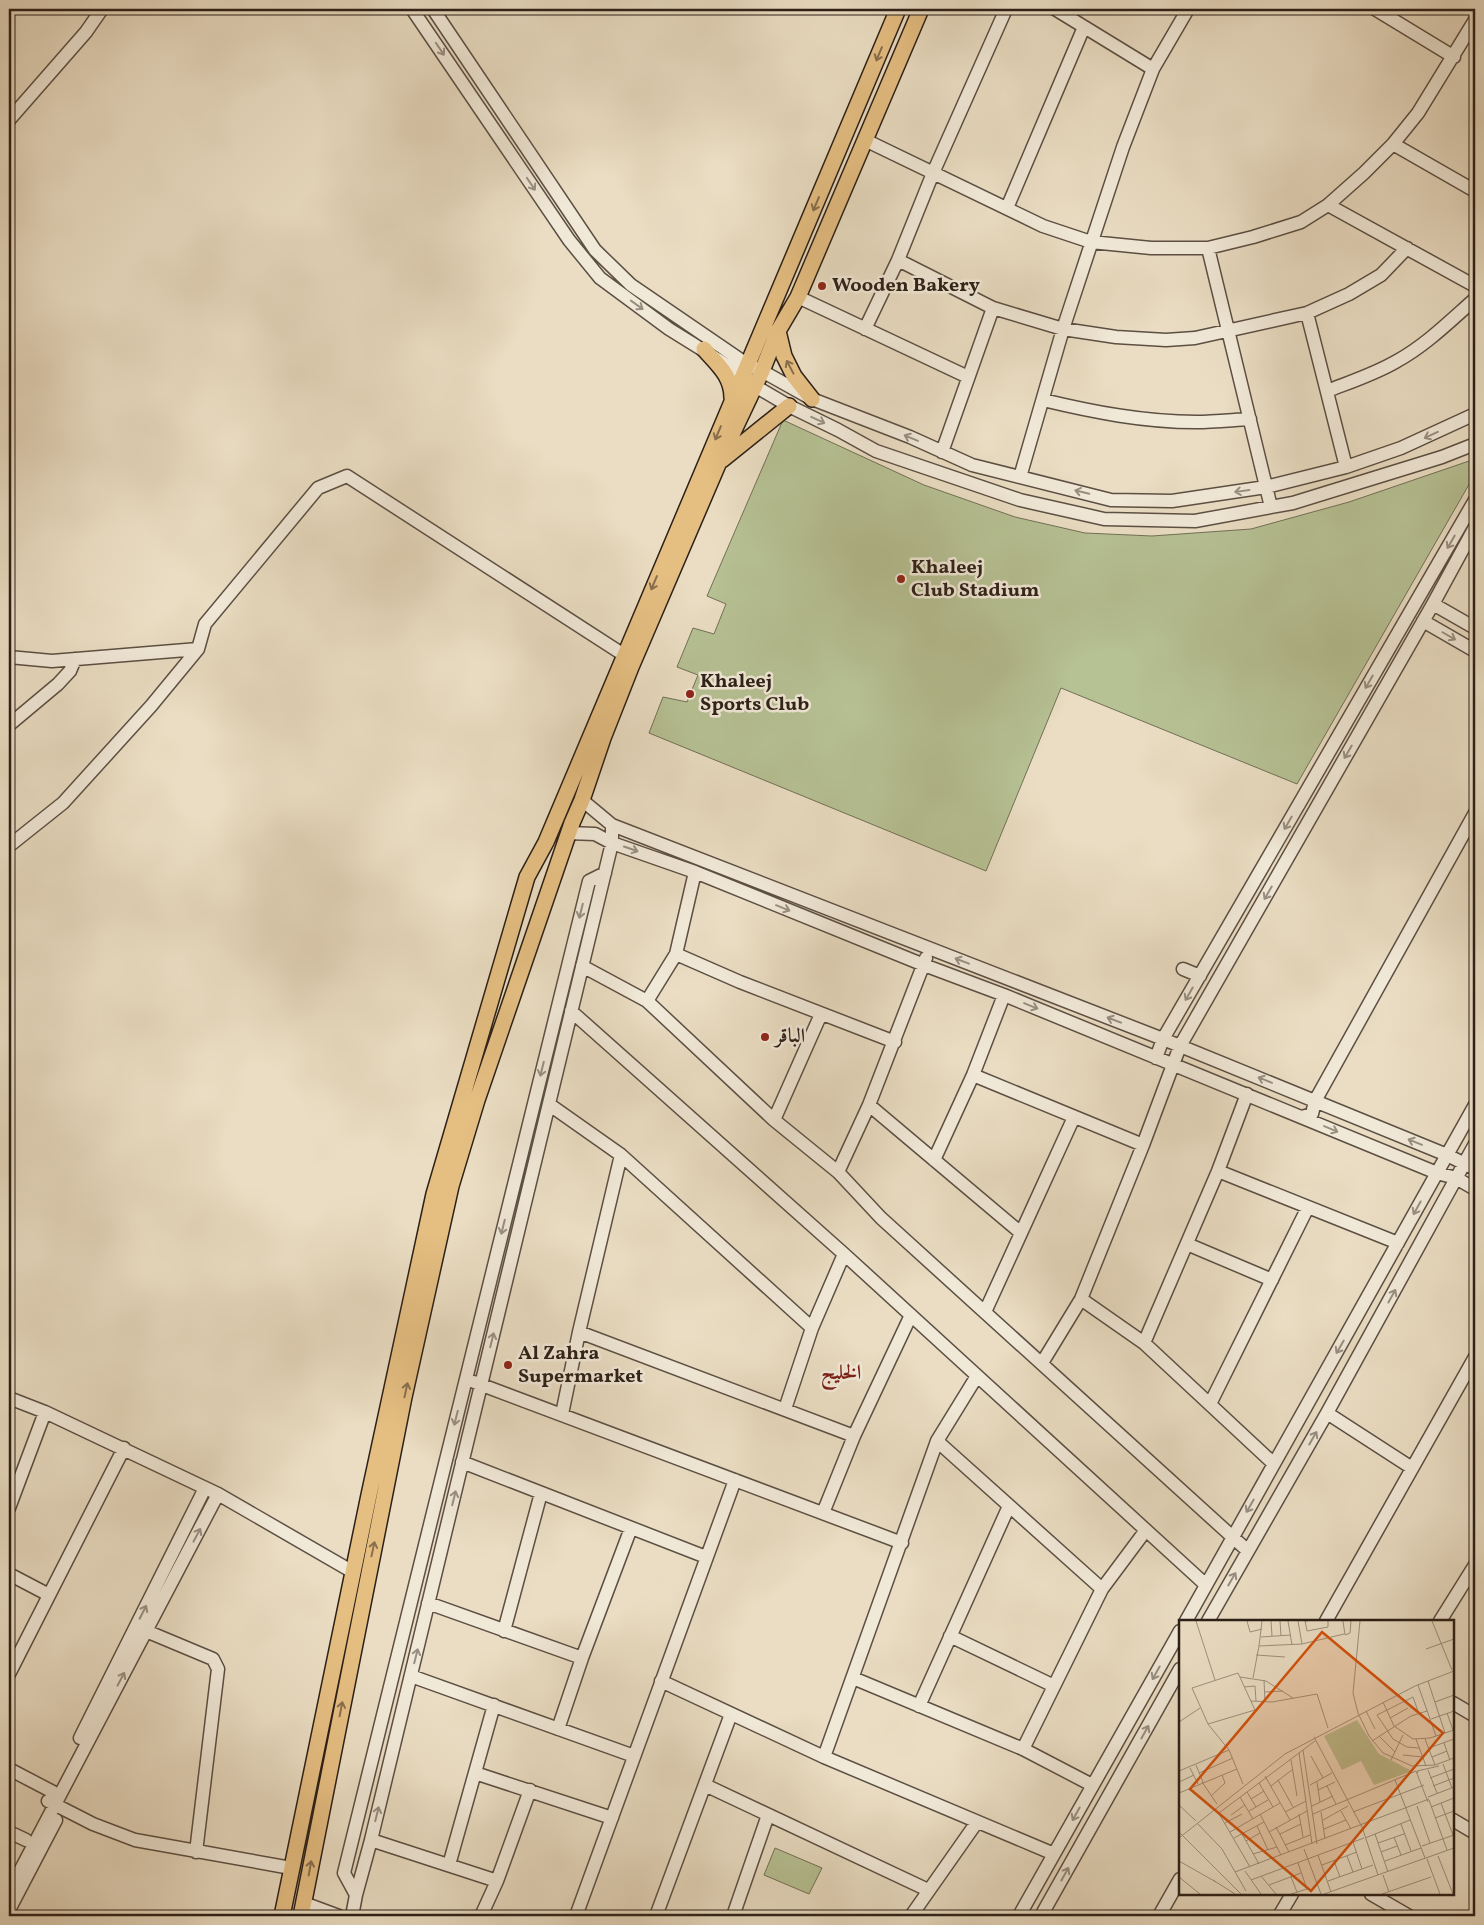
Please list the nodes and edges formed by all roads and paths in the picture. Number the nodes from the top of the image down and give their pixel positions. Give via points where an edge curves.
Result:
1 (102, 9) edge
2 (412, 9) edge
3 (433, 9) edge
4 (898, 9) edge
5 (921, 9) edge
6 (1006, 9) edge
7 (1055, 9) edge
8 (1188, 9) edge
9 (1375, 9) edge
10 (1475, 20) edge
11 (1084, 27) junction
12 (1454, 57) junction
13 (1153, 69) junction
14 (9, 120) edge
15 (865, 140) junction
16 (1393, 144) junction
17 (933, 172) junction
18 (1475, 191) edge
19 (1328, 204) junction
20 (1007, 208) junction
21 (1091, 242) junction
22 (1208, 248) junction
23 (1407, 248) junction
24 (898, 260) junction
25 (1475, 286) edge
26 (798, 297) junction
27 (1475, 299) edge
28 (993, 308) junction
29 (1307, 313) junction
30 (865, 328) junction
31 (1063, 329) junction
32 (1228, 330) junction
33 (778, 331) junction
34 (704, 349) junction
35 (745, 370) junction
36 (762, 371) junction
37 (968, 378) junction
38 (755, 386) junction
39 (1327, 391) junction
40 (812, 400) junction
41 (1043, 400) junction
42 (732, 401) junction
43 (789, 406) junction
44 (1475, 414) edge
45 (1250, 418) junction
46 (1475, 444) edge
47 (942, 452) junction
48 (719, 462) junction
49 (1346, 467) junction
50 (1020, 477) junction
51 (1266, 487) junction
52 (1475, 500) edge
53 (1271, 507) junction
54 (1475, 526) edge
55 (1433, 604) junction
56 (1423, 621) junction
57 (1475, 628) edge
58 (198, 650) junction
59 (1475, 651) edge
60 (624, 655) junction
61 (9, 657) edge
62 (75, 660) junction
63 (9, 725) edge
64 (582, 800) junction
65 (1475, 813) edge
66 (612, 825) junction
67 (568, 833) junction
68 (11, 841) edge
69 (612, 843) junction
70 (695, 872) junction
71 (604, 873) junction
72 (930, 949) junction
73 (676, 954) junction
74 (924, 965) junction
75 (582, 966) junction
76 (1183, 969) dead end
77 (1200, 976) junction
78 (1004, 995) junction
79 (647, 1001) junction
80 (571, 1011) junction
81 (822, 1014) junction
82 (1163, 1039) junction
83 (894, 1042) junction
84 (1180, 1046) junction
85 (1156, 1058) junction
86 (1173, 1065) junction
87 (973, 1075) junction
88 (1247, 1094) junction
89 (1315, 1101) junction
90 (550, 1105) junction
91 (869, 1105) junction
92 (1475, 1105) edge
93 (1074, 1117) junction
94 (1302, 1117) junction
95 (774, 1120) junction
96 (1475, 1144) edge
97 (1143, 1145) junction
98 (621, 1155) junction
99 (1447, 1155) junction
100 (934, 1160) junction
101 (1470, 1166) edge
102 (1218, 1171) junction
103 (838, 1172) junction
104 (1437, 1173) junction
105 (1456, 1178) junction
106 (1475, 1189) edge
107 (1308, 1207) junction
108 (1021, 1233) junction
109 (1398, 1243) junction
110 (1187, 1244) junction
111 (844, 1254) junction
112 (1272, 1280) junction
113 (1081, 1299) junction
114 (985, 1312) junction
115 (910, 1315) junction
116 (812, 1328) junction
117 (579, 1332) junction
118 (1144, 1343) junction
119 (1475, 1357) edge
120 (1042, 1364) junction
121 (978, 1376) junction
122 (465, 1380) junction
123 (481, 1384) junction
124 (9, 1398) edge
125 (1210, 1404) junction
126 (785, 1409) junction
127 (45, 1412) junction
128 (1327, 1413) junction
129 (562, 1414) junction
130 (854, 1436) junction
131 (937, 1441) junction
132 (124, 1448) junction
133 (462, 1462) junction
134 (1274, 1464) junction
135 (1412, 1468) junction
136 (735, 1480) junction
137 (205, 1488) junction
138 (541, 1493) junction
139 (218, 1494) junction
140 (1009, 1506) junction
141 (9, 1508) edge
142 (823, 1513) junction
143 (631, 1528) junction
144 (1146, 1530) junction
145 (1232, 1537) junction
146 (902, 1543) junction
147 (1248, 1551) junction
148 (706, 1558) junction
149 (1474, 1570) edge
150 (353, 1572) junction
151 (9, 1574) edge
152 (1206, 1585) junction
153 (1102, 1589) junction
154 (49, 1594) junction
155 (428, 1603) junction
156 (1187, 1620) edge
157 (1209, 1620) edge
158 (1327, 1620) edge
159 (1441, 1620) edge
160 (504, 1630) junction
161 (146, 1631) junction
162 (1179, 1633) edge
163 (950, 1636) junction
164 (582, 1658) junction
165 (1179, 1671) edge
166 (9, 1674) edge
167 (411, 1676) junction
168 (853, 1678) junction
169 (661, 1681) junction
170 (1054, 1686) junction
171 (1454, 1704) edge
172 (494, 1705) junction
173 (919, 1706) junction
174 (731, 1714) junction
175 (1475, 1716) edge
176 (558, 1728) junction
177 (1023, 1749) junction
178 (634, 1756) junction
179 (824, 1757) junction
180 (9, 1769) edge
181 (475, 1773) junction
182 (705, 1785) junction
183 (1092, 1785) junction
184 (530, 1790) junction
185 (52, 1799) junction
186 (768, 1815) junction
187 (612, 1818) junction
188 (56, 1820) dead end
189 (1454, 1821) edge
190 (978, 1822) junction
191 (9, 1832) edge
192 (1475, 1832) edge
193 (26, 1840) junction
194 (371, 1840) junction
195 (196, 1852) junction
196 (1054, 1854) junction
197 (449, 1865) junction
198 (291, 1868) junction
199 (9, 1873) edge
200 (1179, 1880) edge
201 (496, 1881) junction
202 (928, 1890) junction
203 (9, 1892) edge
204 (356, 1895) junction
205 (1291, 1895) edge
206 (1375, 1895) edge
207 (9, 1910) edge
208 (302, 1910) edge
209 (282, 1916) edge
210 (339, 1916) edge
211 (352, 1916) edge
212 (481, 1916) edge
213 (576, 1916) edge
214 (656, 1916) edge
215 (733, 1916) edge
216 (911, 1916) edge
217 (1019, 1916) edge
218 (1041, 1916) edge
219 (1159, 1916) edge
220 (1280, 1916) edge
221 (1409, 1916) edge

1 - 14 street via 86,32
2 -> 34 street via 569,240 600,278 669,329
3 - 35 street via 595,250 631,285
4 -> 35 main road
5 - 15 main road
6 - 17 street
7 - 11 street
8 - 13 street
9 - 12 street
10 - 12 street
11 - 13 street
11 - 20 street
12 - 16 street via 1418,113
13 - 21 street
15 - 17 street
15 - 26 main road
16 - 18 street
16 - 19 street
17 - 20 street
17 - 24 street
19 - 22 street via 1301,222
19 - 23 street
20 - 21 street via 1043,226
21 - 22 street via 1151,248
21 - 31 street
22 - 32 street
23 - 25 street
23 - 29 street via 1381,275
24 - 28 street
24 - 30 street
26 - 30 street
26 - 33 main road
27 - 39 street via 1428,341 1397,361
28 - 31 street
28 - 37 street
29 - 32 street
29 - 39 street
30 - 37 street
31 - 32 street via 1166,340 1195,338
31 - 41 street
32 - 45 street
33 - 36 main road
40 -> 33 main road via 784,356
34 - 35 street
34 - 42 main road via 728,378
35 - 36 street
35 - 38 street
35 - 42 main road
36 - 38 main road
36 - 40 street
37 - 47 street
38 - 43 street
38 - 48 main road
39 - 49 street
47 -> 40 street
41 - 45 street via 1094,412 1167,421
41 - 50 street
42 -> 60 main road
43 - 48 main road
43 -> 53 street via 876,451 1020,500 1104,519 1195,521
44 -> 49 street via 1401,448
45 - 51 street
46 - 53 street via 1379,477
47 - 50 street via 972,465
48 - 64 main road via 602,738
49 - 51 street
51 -> 50 street via 1172,501 1111,500
51 - 53 street
52 -> 77 street
54 - 55 street
55 - 56 street
55 - 57 street
56 -> 59 street
56 -> 84 street
58 - 60 street via 205,624 318,488 347,476
58 - 62 street
58 - 68 street via 63,803
60 - 150 main road via 546,842 527,877 434,1194
61 - 62 street
62 - 63 street via 58,684
64 - 66 street
64 - 67 main road
65 - 89 street
66 - 69 street
66 - 72 street
67 - 69 street via 595,834
208 -> 67 main road via 402,1406 451,1186
69 -> 70 street
69 - 71 street
70 - 73 street
70 -> 74 street
71 - 75 street
71 -> 122 street via 589,881
72 - 74 street
82 -> 72 street
73 - 79 street
73 - 81 street
74 - 78 street
74 - 83 street
75 - 79 street
75 - 80 street
76 - 77 street
77 -> 82 street
78 -> 85 street
78 - 87 street
79 - 95 street
80 - 90 street
80 - 111 street
81 - 83 street
81 - 95 street
82 - 84 street
82 - 85 street
83 - 91 street
84 - 86 street
89 -> 84 street
85 - 86 street
86 - 88 street
86 - 97 street
87 - 93 street
87 - 100 street
88 - 94 street
88 - 102 street
89 - 94 street via 1312,1114
99 -> 89 street
90 - 98 street
123 -> 90 street
91 - 100 street
91 - 103 street
92 - 99 street
93 - 97 street
93 - 108 street
94 -> 104 street
95 - 103 street
96 - 101 street
97 - 113 street
98 - 116 street
98 - 117 street
99 - 101 street
99 - 104 street
100 - 108 street
101 - 105 street
102 - 107 street
102 - 110 street
103 - 114 street via 881,1218
104 - 105 street
104 -> 109 street
105 - 106 street
128 -> 105 street
107 - 109 street
107 - 112 street
108 - 114 street
109 -> 134 street
110 - 112 street
110 - 118 street
111 - 115 street
111 - 116 street
112 - 125 street
113 - 118 street
113 - 120 street
114 - 120 street
115 - 121 street
115 - 130 street
116 - 126 street
117 - 126 street
117 - 129 street
118 - 125 street
119 - 135 street
120 - 145 street
121 - 131 street
121 - 144 street
122 - 123 street
122 -> 204 street via 344,1873
123 - 129 street
123 - 133 street
124 - 127 street
125 - 134 street
126 - 130 street
127 - 132 street
127 - 141 street
128 - 135 street
147 -> 128 street
129 - 136 street
130 - 142 street
131 - 140 street
131 - 146 street
132 - 137 street
132 - 154 street
133 - 138 street
155 -> 133 street
134 -> 145 street
135 - 158 street
136 - 142 street
136 - 148 street
137 - 139 street
185 -> 137 street
138 - 143 street
138 - 160 street
139 - 150 street
161 -> 139 street
140 - 153 street
140 - 163 street
142 - 146 street
143 - 148 street
143 - 164 street
144 - 152 street
144 - 153 street
145 - 147 street
145 - 152 street
146 - 168 street
157 -> 147 street
148 - 169 street
149 - 159 street
150 - 198 main road
151 - 154 street
152 - 156 street
153 - 170 street
154 - 166 street
155 - 160 street
167 -> 155 street
160 - 164 street
185 -> 161 street
161 - 195 street via 213,1659 218,1668
162 -> 183 street
163 - 170 street
163 - 173 street
164 - 176 street
218 -> 165 street
167 - 172 street
194 -> 167 street
168 - 173 street
168 - 179 street
169 - 174 street
169 - 178 street
170 - 177 street
171 - 175 street
172 - 176 street
172 - 181 street
173 - 177 street
174 - 179 street
174 - 182 street
176 - 178 street
177 - 183 street
178 - 187 street
179 - 190 street
180 - 185 street
181 - 184 street
181 - 197 street
182 - 186 street
182 - 214 street
183 -> 196 street
184 - 187 street
184 - 201 street
185 - 193 street
185 - 195 street via 93,1824 135,1840
185 - 203 street
186 - 202 street
186 - 215 street
187 - 213 street
188 - 207 street
189 - 192 street
190 - 196 street
190 - 202 street
191 - 193 street
193 - 199 street
194 - 197 street
194 - 204 street
195 - 198 street
196 - 217 street
197 - 201 street
198 - 209 main road
200 - 219 street
201 - 212 street
202 - 216 street
204 - 211 street
205 - 220 street
206 - 221 street
208 - 210 street

